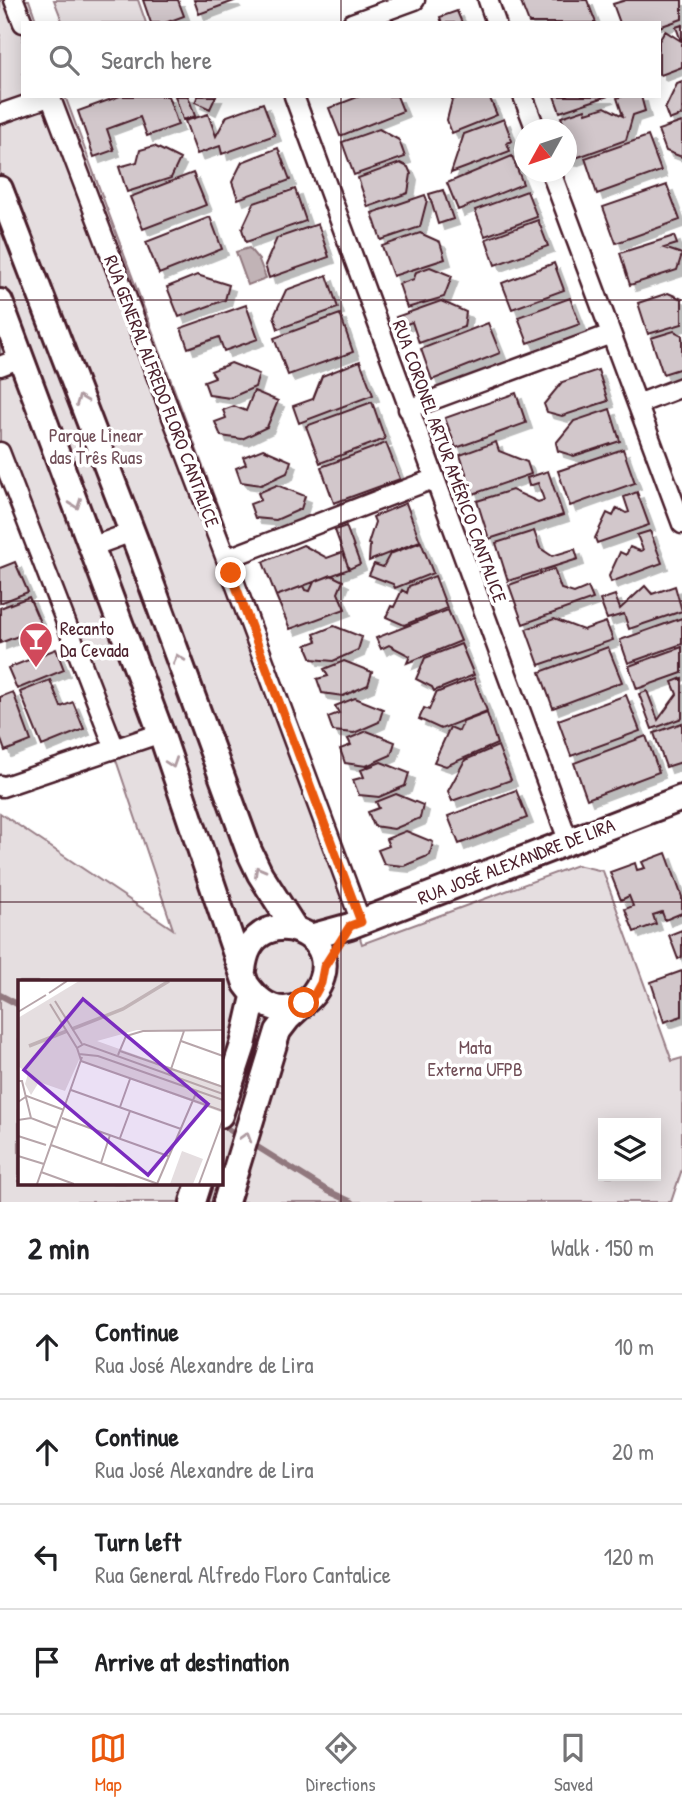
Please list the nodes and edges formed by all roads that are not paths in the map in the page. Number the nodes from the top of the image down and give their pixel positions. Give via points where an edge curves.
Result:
1 (14, 0) edge
2 (415, 0) edge
3 (488, 0) edge
4 (22, 21) edge
5 (357, 21) edge
6 (495, 21) edge
7 (45, 98) edge
8 (52, 98) edge
9 (294, 98) edge
10 (524, 98) edge
11 (0, 114) edge
12 (532, 119) edge
13 (555, 182) edge
14 (0, 189) edge
15 (0, 302) edge
16 (611, 334) junction
17 (11, 362) edge
18 (682, 387) edge
19 (638, 404) junction
20 (408, 409) junction
21 (0, 452) edge
22 (433, 479) junction
23 (682, 524) edge
24 (132, 532) junction
25 (91, 547) junction
26 (226, 559) junction
27 (162, 733) junction
28 (115, 749) junction
29 (0, 785) edge
30 (682, 798) edge
31 (568, 841) junction
32 (356, 924) junction
33 (302, 933) junction
34 (243, 970) junction
35 (323, 975) junction
36 (254, 996) junction
37 (304, 1003) junction
38 (222, 1109) edge
39 (199, 1184) edge
40 (193, 1202) edge
41 (226, 1202) edge

1 - 4 street
2 - 5 street
3 - 6 street
7 - 11 street
8 - 26 street, RUA GENERAL ALFREDO FLORO CANTALICE
9 - 20 street, RUA CORONEL ARTUR AMÉRICO CANTALICE
10 - 12 street
13 - 16 street
24 -> 14 main road
15 - 17 main road
16 - 19 street
16 - 20 street
17 -> 25 main road
18 - 19 street
19 - 23 street
20 - 22 street, RUA CORONEL ARTUR AMÉRICO CANTALICE
21 - 28 street
22 - 26 street
22 - 31 street, RUA CORONEL ARTUR AMÉRICO CANTALICE
24 - 25 street
33 -> 24 main road via 249,851
25 - 27 main road
26 - 32 street, RUA GENERAL ALFREDO FLORO CANTALICE
27 - 28 street
27 -> 34 main road
28 - 29 street
30 - 31 main road, RUA JOSÉ ALEXANDRE DE LIRA
31 - 32 main road, RUA JOSÉ ALEXANDRE DE LIRA
32 - 33 main road, RUA JOSÉ ALEXANDRE DE LIRA
32 - 35 main road
33 - 34 main road via 282,928 258,936 249,945
33 - 35 main road via 320,951
34 - 36 main road
35 - 37 main road via 315,994
36 - 37 main road via 278,1008
36 - 38 main road
41 -> 37 main road via 278,1031
39 - 40 main road

